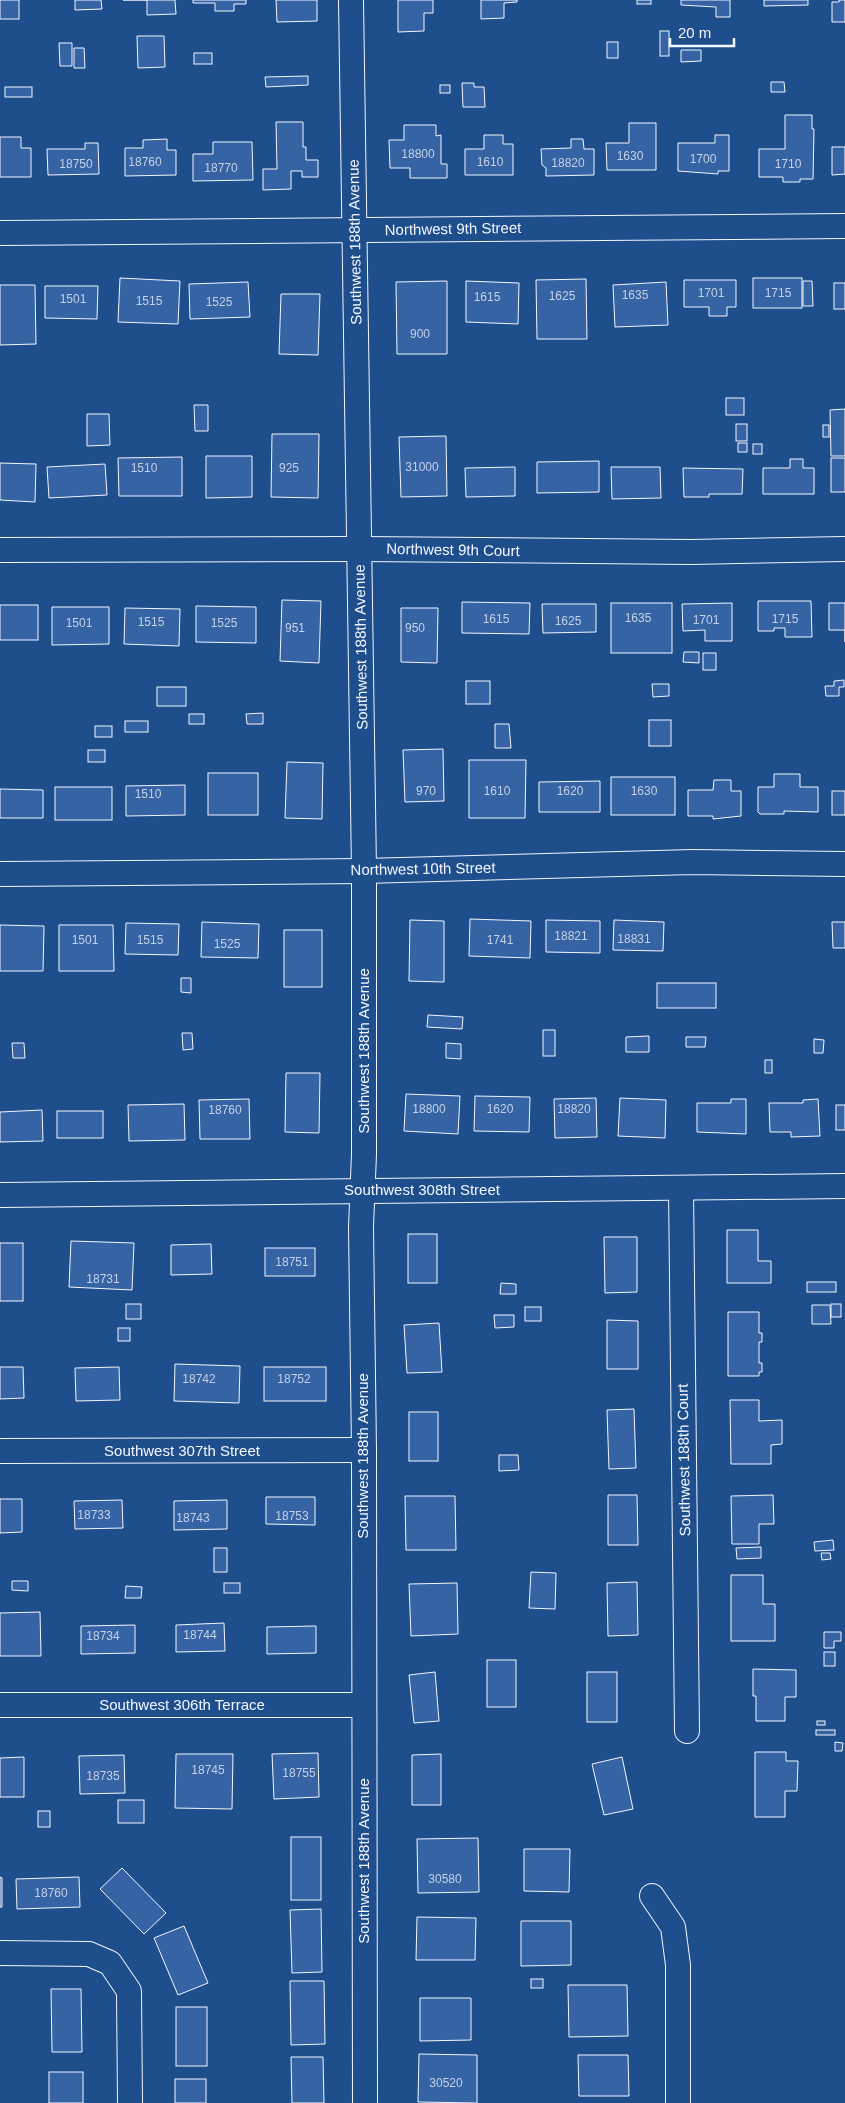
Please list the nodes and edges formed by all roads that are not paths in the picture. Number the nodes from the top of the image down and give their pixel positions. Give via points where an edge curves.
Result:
1 (351, 0) edge
2 (845, 226) edge
3 (355, 231) junction
4 (0, 234) edge
5 (360, 549) junction
6 (845, 549) edge
7 (0, 550) edge
8 (845, 864) edge
9 (364, 870) junction
10 (0, 874) edge
11 (845, 1186) edge
12 (681, 1188) junction
13 (362, 1191) junction
14 (0, 1195) edge
15 (364, 1450) junction
16 (0, 1451) edge
17 (0, 1705) edge
18 (364, 1705) junction
19 (687, 1731) dead end
20 (652, 1896) dead end
21 (0, 1953) edge
22 (130, 2103) edge
23 (365, 2103) edge
24 (678, 2103) edge

1 - 3 street, Southwest 188th Avenue
2 - 3 street, Northwest 9th Street
3 - 4 street, Northwest 9th Street
3 - 5 street, Southwest 188th Avenue
5 - 6 street, Northwest 9th Court via 681,552
5 - 7 street, Northwest 9th Court
5 - 9 street, Southwest 188th Avenue
8 - 9 street, Northwest 10th Street via 693,862
9 - 10 street, Northwest 10th Street
9 - 13 street, Southwest 188th Avenue
11 - 12 street, Southwest 308th Street
12 - 13 street, Southwest 308th Street
12 - 19 street, Southwest 188th Court
13 - 14 street, Southwest 308th Street
13 - 15 street, Southwest 188th Avenue
15 - 16 street, Southwest 307th Street
15 - 18 street, Southwest 188th Avenue
17 - 18 street, Southwest 306th Terrace
18 - 23 street, Southwest 188th Avenue
20 - 24 street via 673,1927 678,1965
21 - 22 street via 90,1954 110,1963 129,1991

